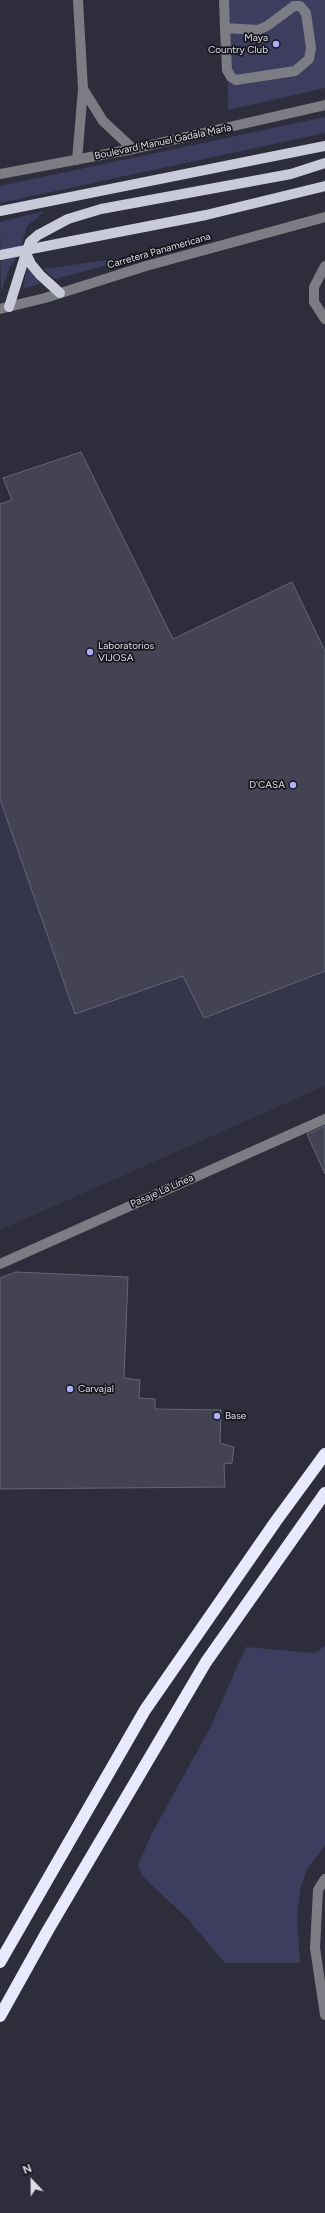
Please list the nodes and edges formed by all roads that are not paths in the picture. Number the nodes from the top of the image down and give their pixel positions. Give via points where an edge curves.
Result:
1 (78, 0) edge
2 (224, 0) edge
3 (225, 28) junction
4 (83, 89) junction
5 (325, 105) edge
6 (325, 146) edge
7 (133, 149) junction
8 (77, 160) junction
9 (325, 163) edge
10 (0, 174) edge
11 (325, 186) edge
12 (0, 211) edge
13 (325, 217) edge
14 (26, 253) junction
15 (0, 255) edge
16 (325, 266) edge
17 (60, 293) junction
18 (5, 308) edge
19 (325, 319) edge
20 (325, 1119) edge
21 (0, 1264) edge
22 (325, 1454) edge
23 (325, 1493) edge
24 (325, 1879) edge
25 (0, 1962) edge
26 (325, 2015) edge
27 (0, 2016) edge

1 - 4 street
2 - 3 street
3 - 3 street via 227,70 236,80 295,71 308,59 310,48 306,12 300,6 294,6 258,30
4 - 7 street via 103,120
4 - 8 street
5 - 7 street, Boulevard Manuel Gadala María
6 - 12 main road
7 - 8 street, Boulevard Manuel Gadala María
8 - 10 street, Boulevard Manuel Gadala María
9 - 14 main road via 291,174 101,209 68,219 38,235 30,242
11 - 15 main road, bridge via 206,215
13 - 17 street, Carretera Panamericana via 146,266
14 - 17 main road via 40,275
14 - 18 main road
16 - 19 street via 314,287 314,302
17 - 18 street, Carretera Panamericana
20 - 21 street, Pasaje La Línea
22 - 25 highway via 145,1710
23 - 27 highway via 206,1662
24 - 26 street via 318,1890 315,1948

